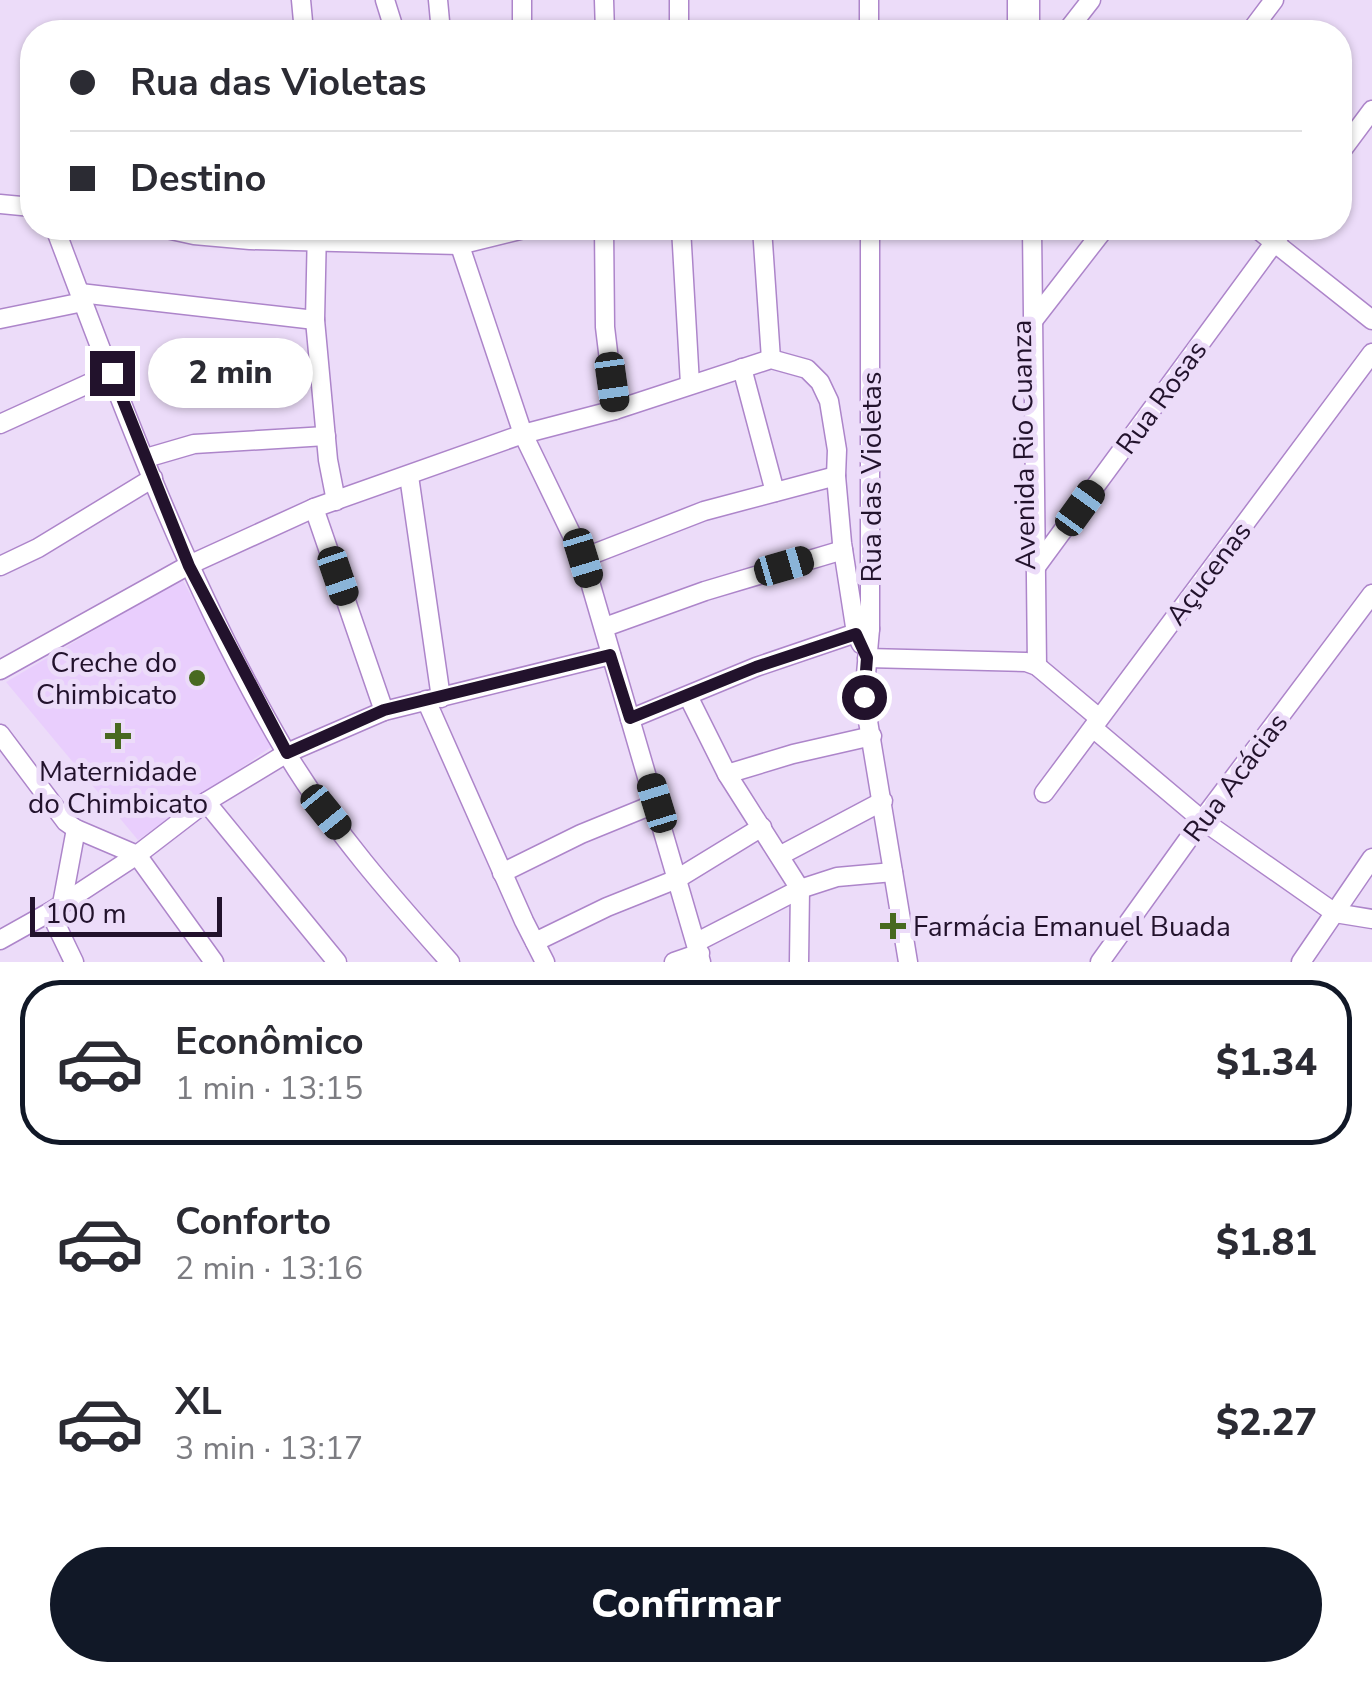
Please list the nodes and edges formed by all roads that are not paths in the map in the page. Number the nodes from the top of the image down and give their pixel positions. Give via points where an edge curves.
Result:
1 (1372, 110) edge
2 (1352, 138) edge
3 (60, 240) edge
4 (317, 240) edge
5 (458, 240) edge
6 (604, 240) edge
7 (682, 240) edge
8 (763, 240) edge
9 (870, 240) edge
10 (1021, 240) edge
11 (1031, 240) edge
12 (1095, 240) edge
13 (1276, 240) edge
14 (1286, 240) edge
15 (82, 298) junction
16 (0, 319) edge
17 (315, 320) junction
18 (1372, 320) edge
19 (1026, 328) junction
20 (1372, 353) edge
21 (771, 359) junction
22 (742, 368) junction
23 (112, 373) junction
24 (690, 384) junction
25 (616, 410) junction
26 (0, 424) edge
27 (523, 434) junction
28 (326, 436) junction
29 (837, 450) junction
30 (872, 457) junction
31 (146, 458) junction
32 (408, 476) junction
33 (836, 476) junction
34 (153, 478) junction
35 (775, 492) junction
36 (336, 501) junction
37 (314, 508) junction
38 (870, 527) junction
39 (842, 546) junction
40 (583, 558) junction
41 (0, 566) edge
42 (189, 566) junction
43 (1036, 567) junction
44 (1372, 594) edge
45 (605, 626) junction
46 (863, 631) junction
47 (610, 655) junction
48 (867, 658) junction
49 (1033, 663) junction
50 (0, 670) edge
51 (688, 696) junction
52 (433, 699) junction
53 (384, 710) junction
54 (630, 718) junction
55 (1096, 723) junction
56 (0, 734) edge
57 (872, 736) junction
58 (287, 753) junction
59 (727, 774) junction
60 (1044, 793) dead end
61 (883, 800) junction
62 (206, 802) junction
63 (657, 803) junction
64 (1202, 820) junction
65 (762, 827) junction
66 (76, 830) junction
67 (138, 855) junction
68 (781, 855) junction
69 (1372, 858) edge
70 (892, 872) junction
71 (502, 873) junction
72 (676, 878) junction
73 (800, 889) junction
74 (56, 908) junction
75 (1335, 913) junction
76 (1372, 919) edge
77 (0, 940) edge
78 (535, 942) junction
79 (699, 952) edge
80 (74, 962) edge
81 (214, 962) edge
82 (338, 962) edge
83 (450, 962) edge
84 (545, 962) edge
85 (674, 962) edge
86 (799, 962) edge
87 (908, 962) edge
88 (1100, 962) edge
89 (1301, 962) edge

1 - 2 street
3 - 15 street
4 - 17 street
5 - 27 street
6 - 25 street via 604,327
7 - 24 street
8 - 21 street
9 - 30 street, Rua das Violetas
10 - 19 street, Avenida Rio Cuanza
11 - 19 street
12 - 19 street
13 - 43 street, Rua Rosas
14 - 18 street
15 - 16 street
15 - 17 street
15 - 23 street
17 - 28 street
19 - 43 street
19 - 49 street, Avenida Rio Cuanza
20 - 55 street, Açucenas
21 - 22 street
21 - 29 street via 807,370 820,382
22 - 24 street
22 - 35 street
23 - 26 street
23 - 31 street
24 - 25 street
25 - 27 street
27 - 32 street
27 - 40 street
28 - 31 street via 194,444
28 - 36 street
29 - 30 street
29 - 33 street
30 - 38 street, Rua das Violetas
31 - 34 street
32 - 36 street
32 - 52 street
33 - 35 street
33 - 39 street
34 - 41 street
34 - 42 street
35 - 40 street via 660,526
36 - 37 street
37 - 42 street
37 - 53 street
38 - 39 street
38 - 46 street, Rua das Violetas
39 - 45 street
39 - 46 street
40 - 45 street
42 - 50 street
42 - 58 street
43 - 49 street
44 - 64 street, Rua Acácias
45 - 47 street
46 - 48 street
46 - 51 street
47 - 52 street
47 - 54 street
48 - 49 street
48 - 57 street via 864,697
49 - 55 street
51 - 54 street
51 - 59 street
52 - 53 street
52 - 71 street
53 - 58 street
54 - 63 street
55 - 60 street, Açucenas
55 - 64 street
56 - 66 street
57 - 59 street
57 - 61 street
58 - 62 street
58 - 83 street via 326,812
59 - 65 street
61 - 68 street
61 - 70 street
62 - 67 street
62 - 82 street
63 - 71 street
63 - 72 street
64 - 75 street
64 - 88 street, Rua Acácias
65 - 68 street
65 - 72 street
66 - 67 street
66 - 74 street
67 - 74 street
67 - 81 street
68 - 73 street
69 - 75 street
70 - 73 street via 837,877
70 - 87 street
71 - 78 street
72 - 78 street
72 - 79 street
73 - 79 street
73 - 86 street
74 - 77 street
74 - 80 street
75 - 76 street
75 - 89 street
78 - 84 street
79 - 85 street

